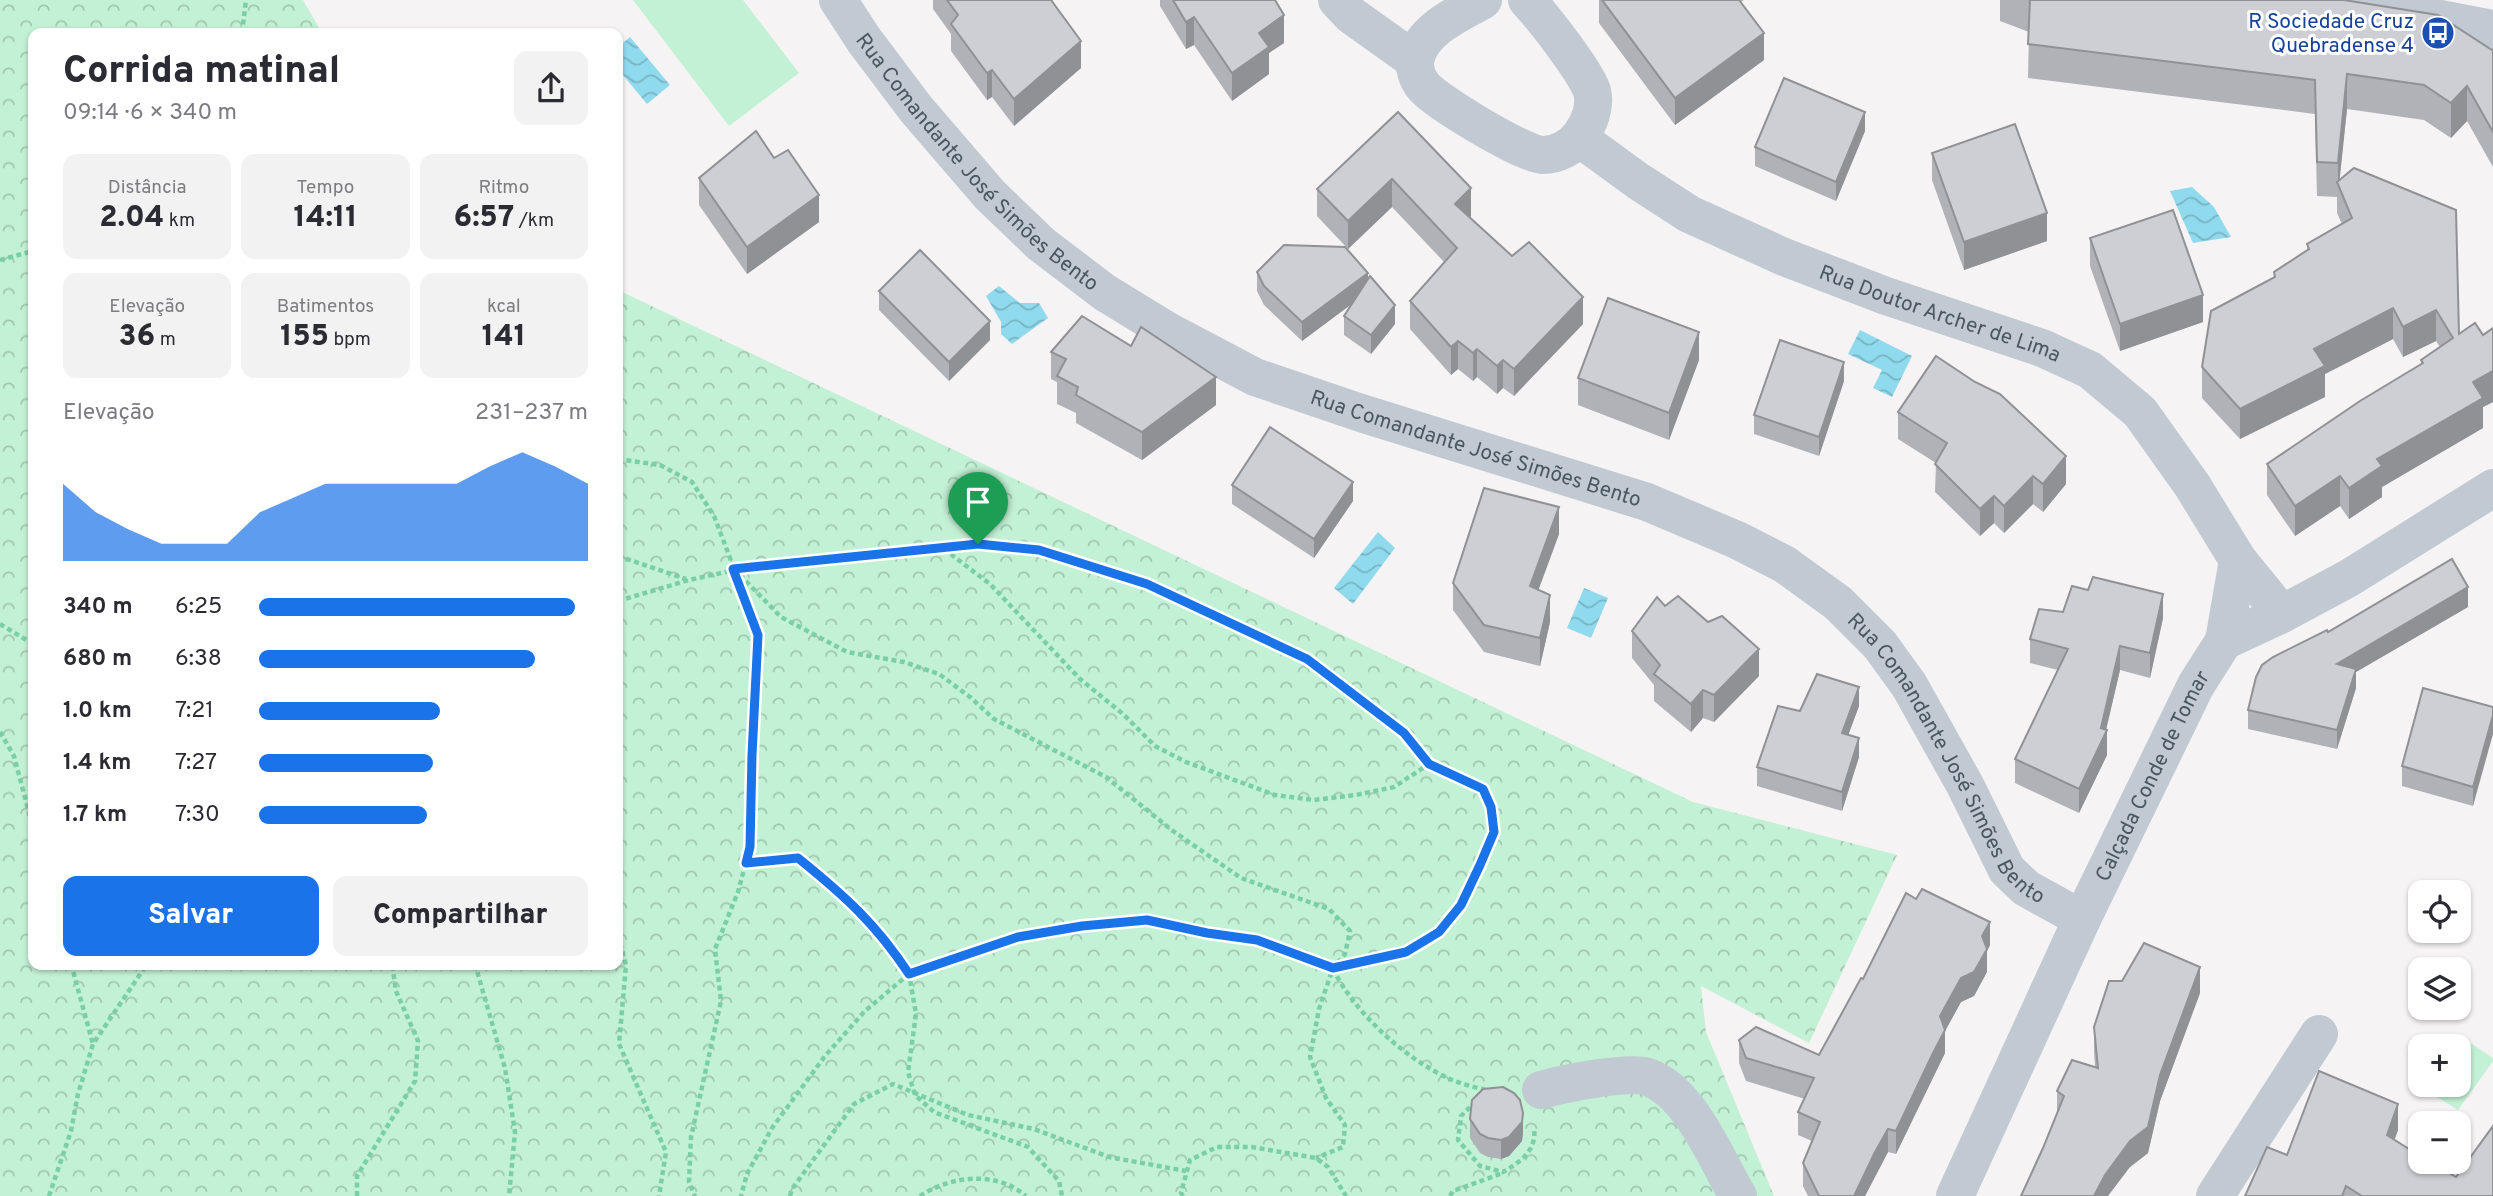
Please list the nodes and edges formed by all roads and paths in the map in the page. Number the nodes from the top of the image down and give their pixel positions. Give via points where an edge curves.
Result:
1 (246, 0) edge
2 (838, 0) edge
3 (1337, 0) edge
4 (1483, 0) edge
5 (1527, 0) edge
6 (2341, 0) edge
7 (243, 28) edge
8 (2493, 29) edge
9 (1414, 60) junction
10 (1579, 138) junction
11 (28, 252) edge
12 (0, 260) edge
13 (623, 460) edge
14 (2493, 488) edge
15 (944, 549) junction
16 (623, 557) edge
17 (2238, 560) junction
18 (733, 569) junction
19 (689, 580) junction
20 (623, 600) edge
21 (2282, 614) junction
22 (0, 624) edge
23 (2224, 640) junction
24 (28, 641) edge
25 (0, 732) edge
26 (1429, 764) junction
27 (28, 809) edge
28 (746, 863) junction
29 (2082, 919) junction
30 (623, 954) edge
31 (1333, 968) junction
32 (73, 970) edge
33 (143, 970) edge
34 (393, 970) edge
35 (477, 970) edge
36 (909, 974) junction
37 (2319, 1034) dead end
38 (93, 1044) junction
39 (1486, 1090) junction
40 (914, 1092) junction
41 (1529, 1092) junction
42 (1316, 1158) junction
43 (1186, 1171) junction
44 (1503, 1172) junction
45 (49, 1196) edge
46 (357, 1196) edge
47 (509, 1196) edge
48 (659, 1196) edge
49 (695, 1196) edge
50 (741, 1196) edge
51 (790, 1196) edge
52 (920, 1196) edge
53 (1026, 1196) edge
54 (1062, 1196) edge
55 (1183, 1196) edge
56 (1346, 1196) edge
57 (1450, 1196) edge
58 (1738, 1196) edge
59 (1955, 1196) edge
60 (2215, 1196) edge

1 - 7 path
2 - 29 street, Rua Comandante José Simões Bento via 916,109 990,195 1041,244 1166,331 1255,377 1647,502 1784,564 1838,603 1880,645 1909,685 2007,870 2026,888
3 - 9 street via 1350,15
4 - 9 street via 1441,25 1419,47
5 - 10 street via 1592,92 1588,125
6 - 8 street
9 - 10 street via 1424,87 1520,148 1542,156 1559,152
10 - 17 street, Rua Doutor Archer de Lima via 1689,214 1784,257 2042,348 2090,370 2140,412
11 - 12 path
13 - 18 path via 660,465 692,482 714,516
14 - 21 street
15 - 18 path
15 - 26 path via 978,544 1039,550 1147,584 1307,659 1404,733
15 - 26 path via 990,584 1080,680 1155,746 1186,762 1275,795 1314,800 1394,787
16 - 19 path
17 - 21 street, Rua Doutor Archer de Lima
17 - 23 street
18 - 19 path
18 - 28 path via 758,635
18 - 31 path via 781,617 847,652 904,662 939,674 993,719 1106,777 1241,878 1329,909 1350,931 1346,954
19 - 20 path
21 - 23 street
22 - 24 path
23 - 29 street, Calçada Conde de Tomar via 2196,685
25 - 27 path via 14,755
26 - 31 path via 1483,789 1494,832 1480,865 1461,905 1439,932 1406,952
28 - 36 path via 798,858 844,895 886,940
28 - 49 path via 715,949 721,1001 691,1137 689,1182
29 - 59 street, Calçada Conde de Tomar
30 - 48 path via 619,1044 666,1152
31 - 36 path via 1257,940 1147,920 1018,937
31 - 39 path via 1364,1015 1403,1050 1449,1079
31 - 42 path via 1310,1057 1325,1098 1345,1125 1343,1147
32 - 38 path
33 - 38 path
34 - 46 path via 396,991 418,1041 415,1081 357,1176
35 - 47 path via 505,1068 515,1132
36 - 40 path via 916,1014 908,1072
36 - 50 path via 865,1011 825,1056 772,1128 747,1174
37 - 60 street
38 - 45 path
39 - 41 path
39 - 44 path via 1461,1116 1458,1140 1480,1166
40 - 43 path via 968,1115 1034,1129 1109,1157
40 - 51 path via 893,1084 854,1104
40 - 54 path via 934,1112 1028,1147 1059,1181
41 - 44 path via 1535,1135 1525,1159
41 - 58 street via 1573,1082 1646,1076 1670,1088 1697,1122
42 - 43 path via 1252,1147 1217,1147 1190,1160
42 - 56 path via 1328,1167
43 - 55 path
44 - 57 path
52 - 53 path via 970,1177 993,1179

